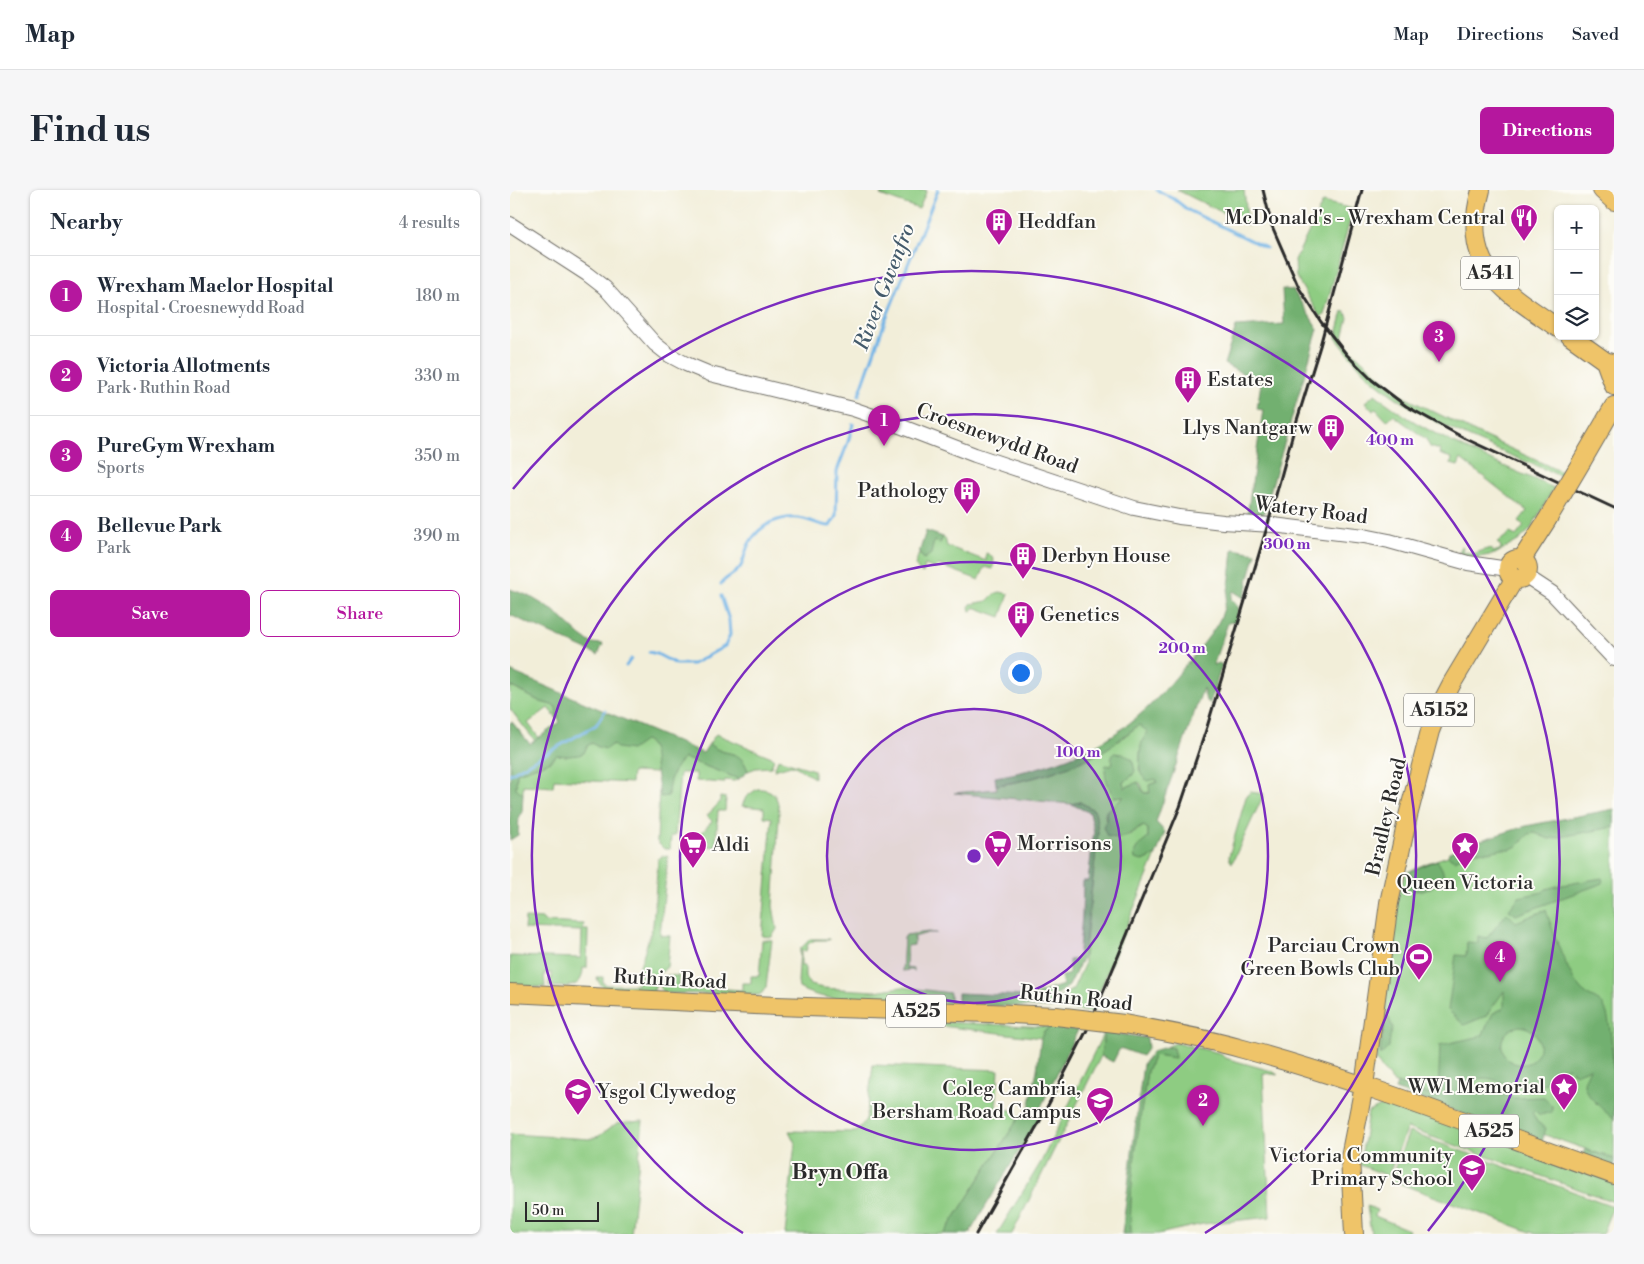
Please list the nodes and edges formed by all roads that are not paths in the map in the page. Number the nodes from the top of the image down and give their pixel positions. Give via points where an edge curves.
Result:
1 (1481, 190) edge
2 (1602, 190) edge
3 (1614, 201) edge
4 (510, 224) edge
5 (1554, 325) edge
6 (1576, 340) edge
7 (1609, 362) edge
8 (1614, 386) edge
9 (1614, 403) edge
10 (1108, 500) joint
11 (1518, 571) junction
12 (1614, 659) edge
13 (510, 993) edge
14 (1364, 1086) junction
15 (1614, 1175) edge
16 (1354, 1234) edge

1 - 5 main road, A541 via 1475,223 1476,244 1483,262 1508,292
2 - 3 main road
4 - 10 street, Croesnewydd Road via 588,274 617,300 655,344 686,364 738,382 870,415
6 - 7 main road
7 - 8 main road
9 - 11 main road, Bradley Road / A5152, bridge
10 - 11 street, Watery Road via 1179,517 1364,536 1468,563
11 - 12 street, Watery Road via 1552,593
11 - 14 main road, Bradley Road / A5152 via 1452,683 1430,730 1389,903
13 - 14 main road, Ruthin Road / A525, bridge via 1056,1016 1124,1024 1242,1048
14 - 15 main road, Ruthin Road / A525
14 - 16 main road, A5152 via 1350,1157

